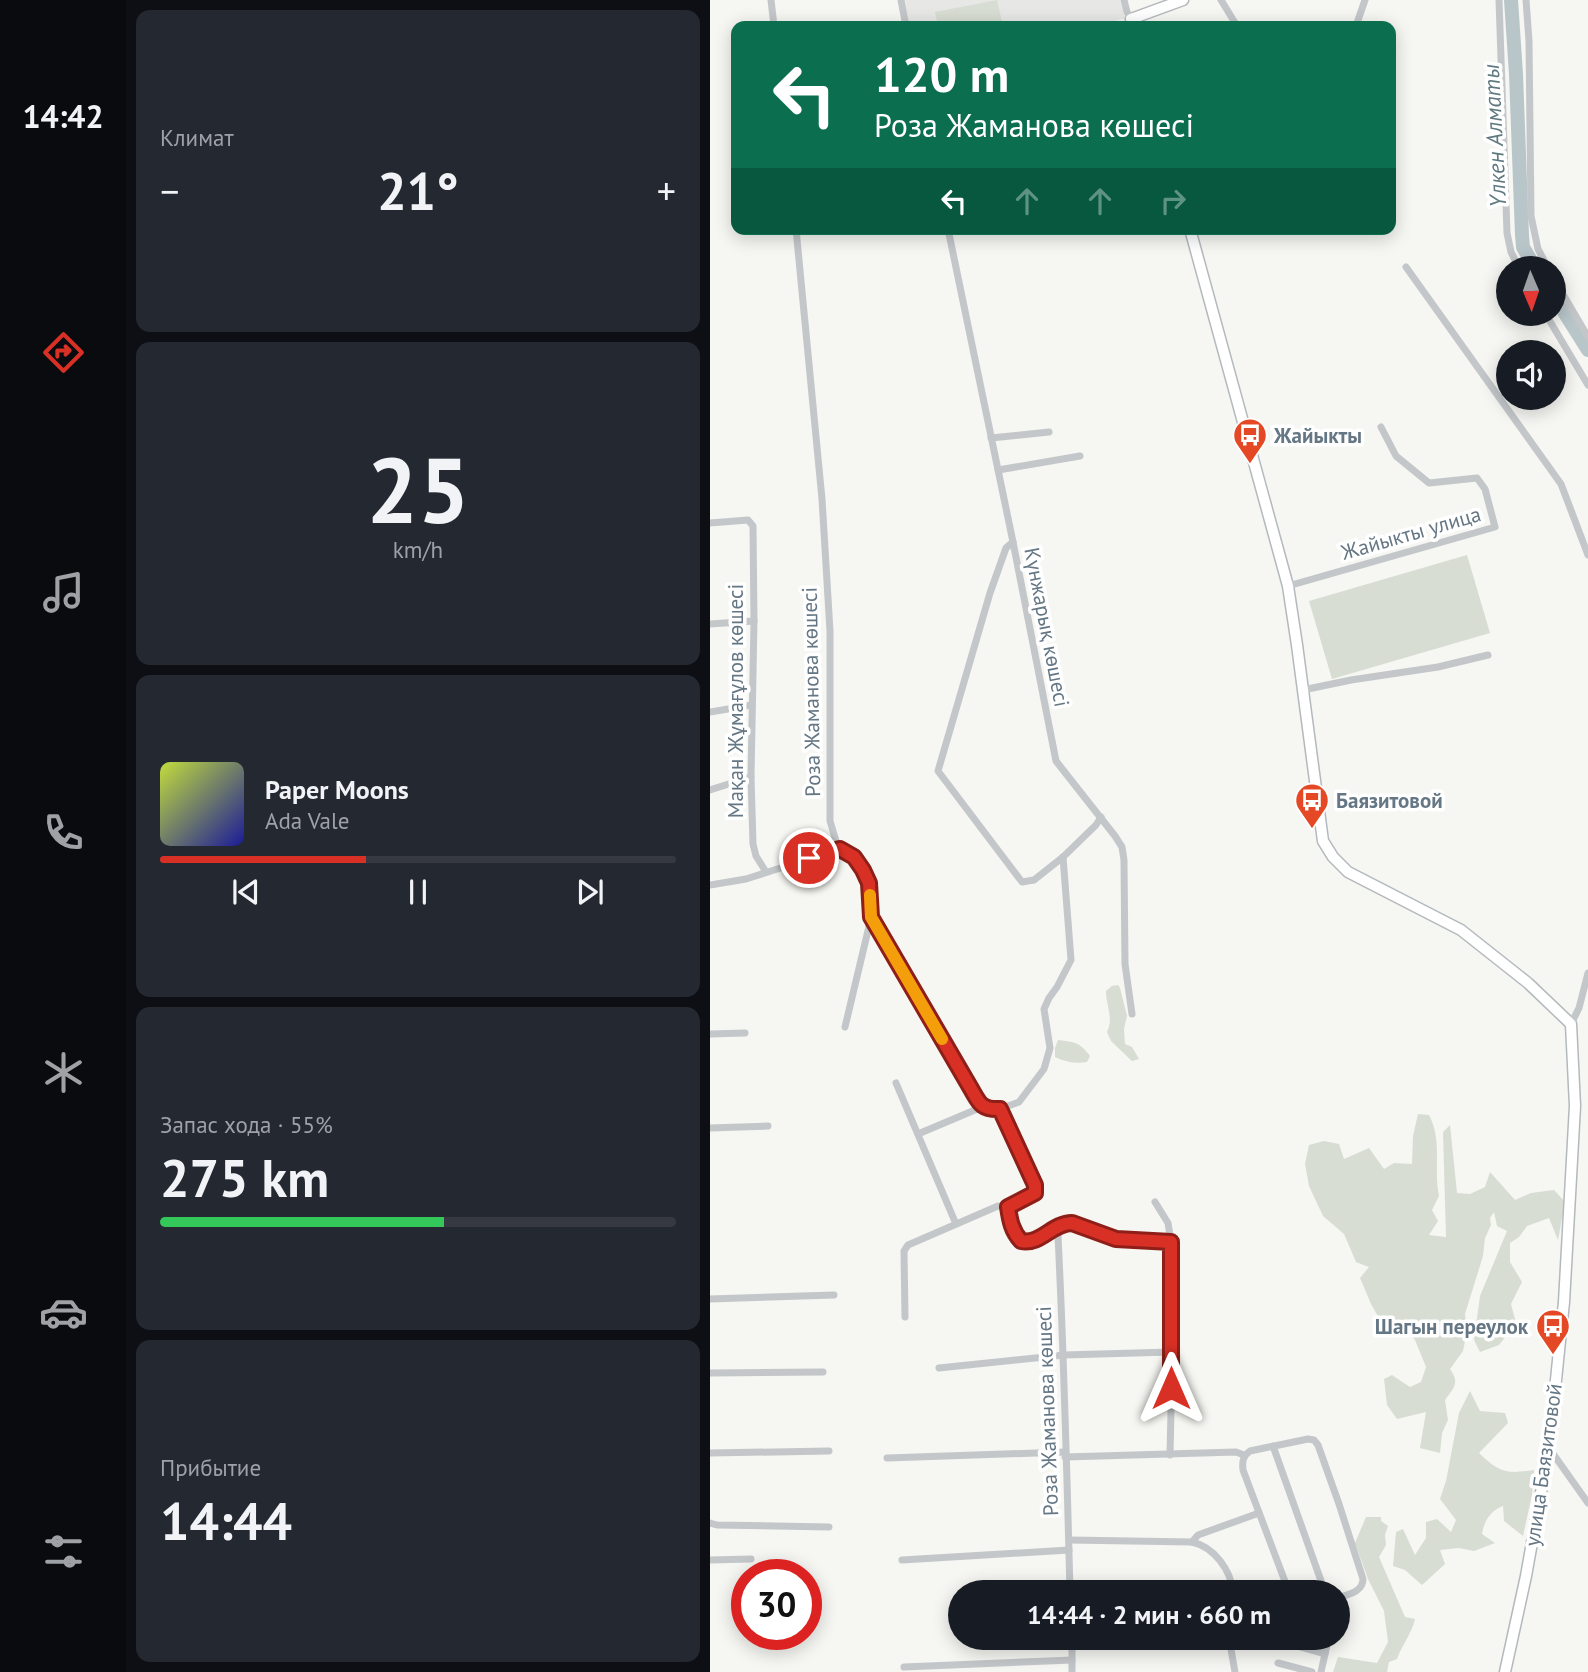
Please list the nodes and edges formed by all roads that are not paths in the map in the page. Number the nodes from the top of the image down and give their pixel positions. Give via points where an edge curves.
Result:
1 (771, 0) edge
2 (901, 0) edge
3 (1124, 0) edge
4 (1183, 0) edge
5 (1221, 0) edge
6 (1365, 0) edge
7 (1499, 0) edge
8 (1526, 0) edge
9 (773, 21) edge
10 (905, 21) edge
11 (1131, 21) edge
12 (1136, 21) edge
13 (1234, 21) edge
14 (1358, 21) edge
15 (797, 235) edge
16 (949, 235) edge
17 (1192, 235) edge
18 (1513, 256) edge
19 (1542, 256) edge
20 (1406, 267) dead end
21 (1566, 300) edge
22 (1553, 326) edge
23 (1587, 337) edge
24 (1587, 385) edge
25 (1381, 427) dead end
26 (1049, 432) dead end
27 (991, 438) junction
28 (1080, 456) dead end
29 (998, 470) junction
30 (710, 514) edge
31 (711, 523) edge
32 (1013, 542) junction
33 (1587, 555) edge
34 (1288, 586) junction
35 (754, 621) junction
36 (710, 624) edge
37 (1488, 655) dead end
38 (1303, 690) junction
39 (752, 705) junction
40 (710, 712) edge
41 (751, 777) junction
42 (710, 790) edge
43 (1101, 817) junction
44 (840, 849) junction
45 (1063, 857) junction
46 (766, 872) junction
47 (710, 885) edge
48 (871, 917) junction
49 (1587, 973) edge
50 (1132, 1014) dead end
51 (1571, 1024) junction
52 (845, 1027) dead end
53 (745, 1033) dead end
54 (710, 1034) edge
55 (896, 1083) dead end
56 (1587, 1083) edge
57 (1575, 1088) junction
58 (982, 1107) junction
59 (1000, 1109) junction
60 (768, 1126) dead end
61 (710, 1128) edge
62 (918, 1134) junction
63 (1155, 1202) dead end
64 (1008, 1207) junction
65 (956, 1224) junction
66 (1054, 1230) junction
67 (1171, 1242) junction
68 (834, 1295) dead end
69 (710, 1298) edge
70 (905, 1317) dead end
71 (1171, 1352) junction
72 (1064, 1355) junction
73 (939, 1368) dead end
74 (823, 1372) dead end
75 (710, 1373) edge
76 (1273, 1446) junction
77 (1549, 1448) junction
78 (829, 1451) dead end
79 (710, 1453) edge
80 (1065, 1454) junction
81 (1170, 1455) junction
82 (1244, 1455) junction
83 (887, 1458) dead end
84 (1587, 1503) edge
85 (1260, 1513) junction
86 (710, 1523) edge
87 (828, 1527) dead end
88 (1069, 1540) junction
89 (1192, 1542) junction
90 (1069, 1550) junction
91 (731, 1559) edge
92 (710, 1560) edge
93 (902, 1560) dead end
94 (1070, 1580) edge
95 (1230, 1580) edge
96 (1285, 1580) edge
97 (1321, 1580) edge
98 (1350, 1593) edge
99 (1072, 1650) edge
100 (1231, 1650) edge
101 (1311, 1650) edge
102 (1326, 1650) edge
103 (1325, 1654) junction
104 (1072, 1660) junction
105 (1278, 1663) dead end
106 (904, 1667) dead end
107 (1072, 1672) edge
108 (1235, 1672) edge
109 (1312, 1672) edge
110 (1321, 1672) edge
111 (1505, 1672) edge

1 - 9 street
2 - 10 street
3 - 11 street
4 - 12 street
5 - 13 street
6 - 14 street
7 - 18 street via 1507,233
8 - 19 street via 1531,216
15 - 44 street, Роза Жаманова көшесі via 829,618 830,821
16 - 27 street, Күнжарық көшесі
17 - 34 street
20 - 33 street via 1561,484
21 - 23 street
22 - 24 street
25 - 34 street, Жайыкты улица via 1396,456 1429,483 1476,478 1485,489 1495,527
26 - 27 street
27 - 29 street, Күнжарық көшесі
28 - 29 street
29 - 32 street, Күнжарық көшесі
30 - 31 street
31 - 35 street, Мақан Жұмағұлов көшесі via 748,520 753,526
32 - 43 street, Күнжарық көшесі via 1056,761
32 - 45 street via 1006,548 990,593 938,771 1022,883 1034,880
34 - 38 street
35 - 36 street
35 - 39 street, Мақан Жұмағұлов көшесі
37 - 38 street
38 - 51 street via 1323,841 1333,858 1348,872 1461,930
39 - 40 street
39 - 41 street, Мақан Жұмағұлов көшесі
41 - 42 street
41 - 46 street, Мақан Жұмағұлов көшесі via 753,845
43 - 45 street
43 - 50 street, Күнжарық көшесі via 1122,847 1125,964
44 - 46 street
44 - 48 street, Роза Жаманова көшесі via 854,857 869,883
45 - 59 street via 1071,960 1044,1009 1050,1048 1044,1069 1019,1101
46 - 47 street
48 - 52 street
48 - 58 street, Роза Жаманова көшесі
49 - 51 street
51 - 57 street, улица Баязитовой
53 - 54 street
55 - 62 street
56 - 57 street
57 - 77 street, улица Баязитовой via 1564,1303
58 - 59 street
58 - 62 street
59 - 64 street via 1035,1185 1035,1193
60 - 61 street
62 - 65 street
63 - 67 street via 1168,1223
64 - 65 street via 998,1206
64 - 66 street via 1010,1223 1021,1241 1028,1243
65 - 70 street via 904,1251
66 - 67 street via 1072,1223 1116,1239
66 - 72 street, Роза Жаманова көшесі via 1058,1236
67 - 71 street
68 - 69 street
71 - 72 street
71 - 81 street
72 - 73 street
72 - 80 street, Роза Жаманова көшесі
74 - 75 street
76 - 82 street
76 - 97 street
76 - 98 street via 1308,1439 1318,1445 1363,1579 1363,1585
77 - 84 street
77 - 111 street, улица Баязитовой
78 - 79 street
80 - 81 street
80 - 83 street
80 - 88 street, Роза Жаманова көшесі
81 - 82 street
82 - 85 street via 1243,1470
85 - 89 street via 1198,1535
85 - 96 street
86 - 87 street
88 - 89 street
88 - 90 street, Роза Жаманова көшесі
89 - 95 street via 1216,1555
90 - 93 street
90 - 94 street, Роза Жаманова көшесі
91 - 92 street
99 - 104 street
100 - 108 street
101 - 103 street
102 - 103 street
103 - 110 street
104 - 106 street
104 - 107 street
105 - 109 street

